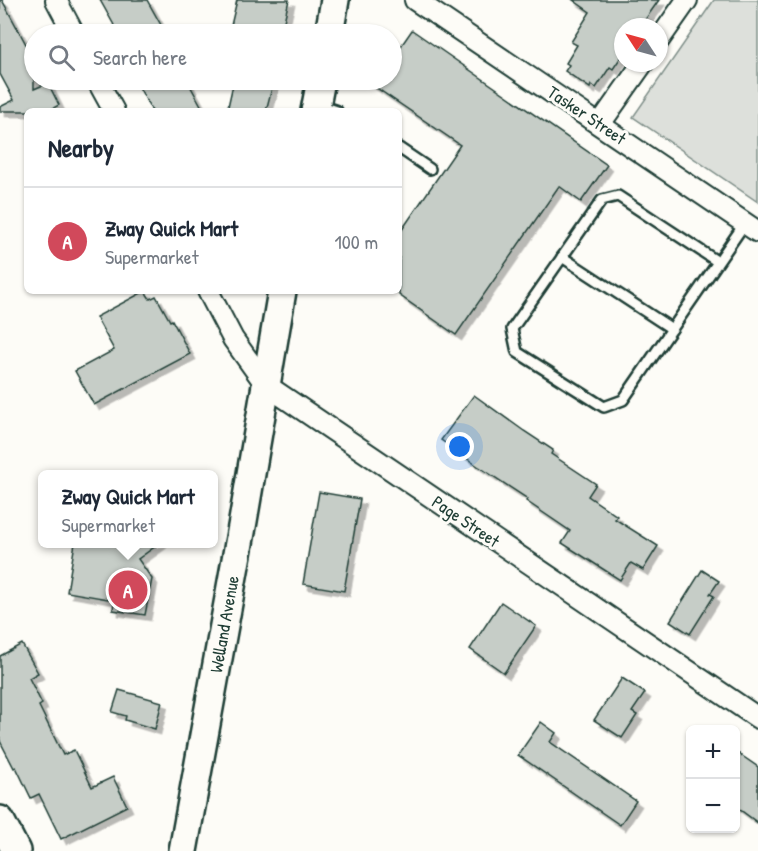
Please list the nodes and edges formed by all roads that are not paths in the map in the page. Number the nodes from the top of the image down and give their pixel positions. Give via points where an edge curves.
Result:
1 (56, 0) edge
2 (335, 0) edge
3 (416, 0) edge
4 (687, 0) edge
5 (69, 24) edge
6 (331, 24) edge
7 (668, 27) edge
8 (637, 72) edge
9 (102, 90) edge
10 (112, 108) edge
11 (600, 124) junction
12 (402, 150) edge
13 (429, 169) dead end
14 (752, 227) edge
15 (562, 257) junction
16 (718, 262) junction
17 (210, 294) edge
18 (281, 294) edge
19 (672, 329) junction
20 (266, 385) junction
21 (758, 718) edge
22 (0, 820) edge
23 (16, 851) edge
24 (183, 851) edge

1 - 5 street
2 - 6 main road
3 - 11 street, Tasker Street
4 - 7 street
8 - 11 street
9 - 10 street
11 - 14 street, Tasker Street
12 - 13 lane
14 - 16 lane
15 - 16 lane via 602,200 618,196
15 - 19 lane
15 - 19 lane via 512,329 517,352 604,407 623,400
16 - 19 lane
17 - 20 street, Page Street via 233,339
18 - 20 main road, Welland Avenue
20 - 21 street, Page Street
20 - 24 main road, Welland Avenue
22 - 23 main road

